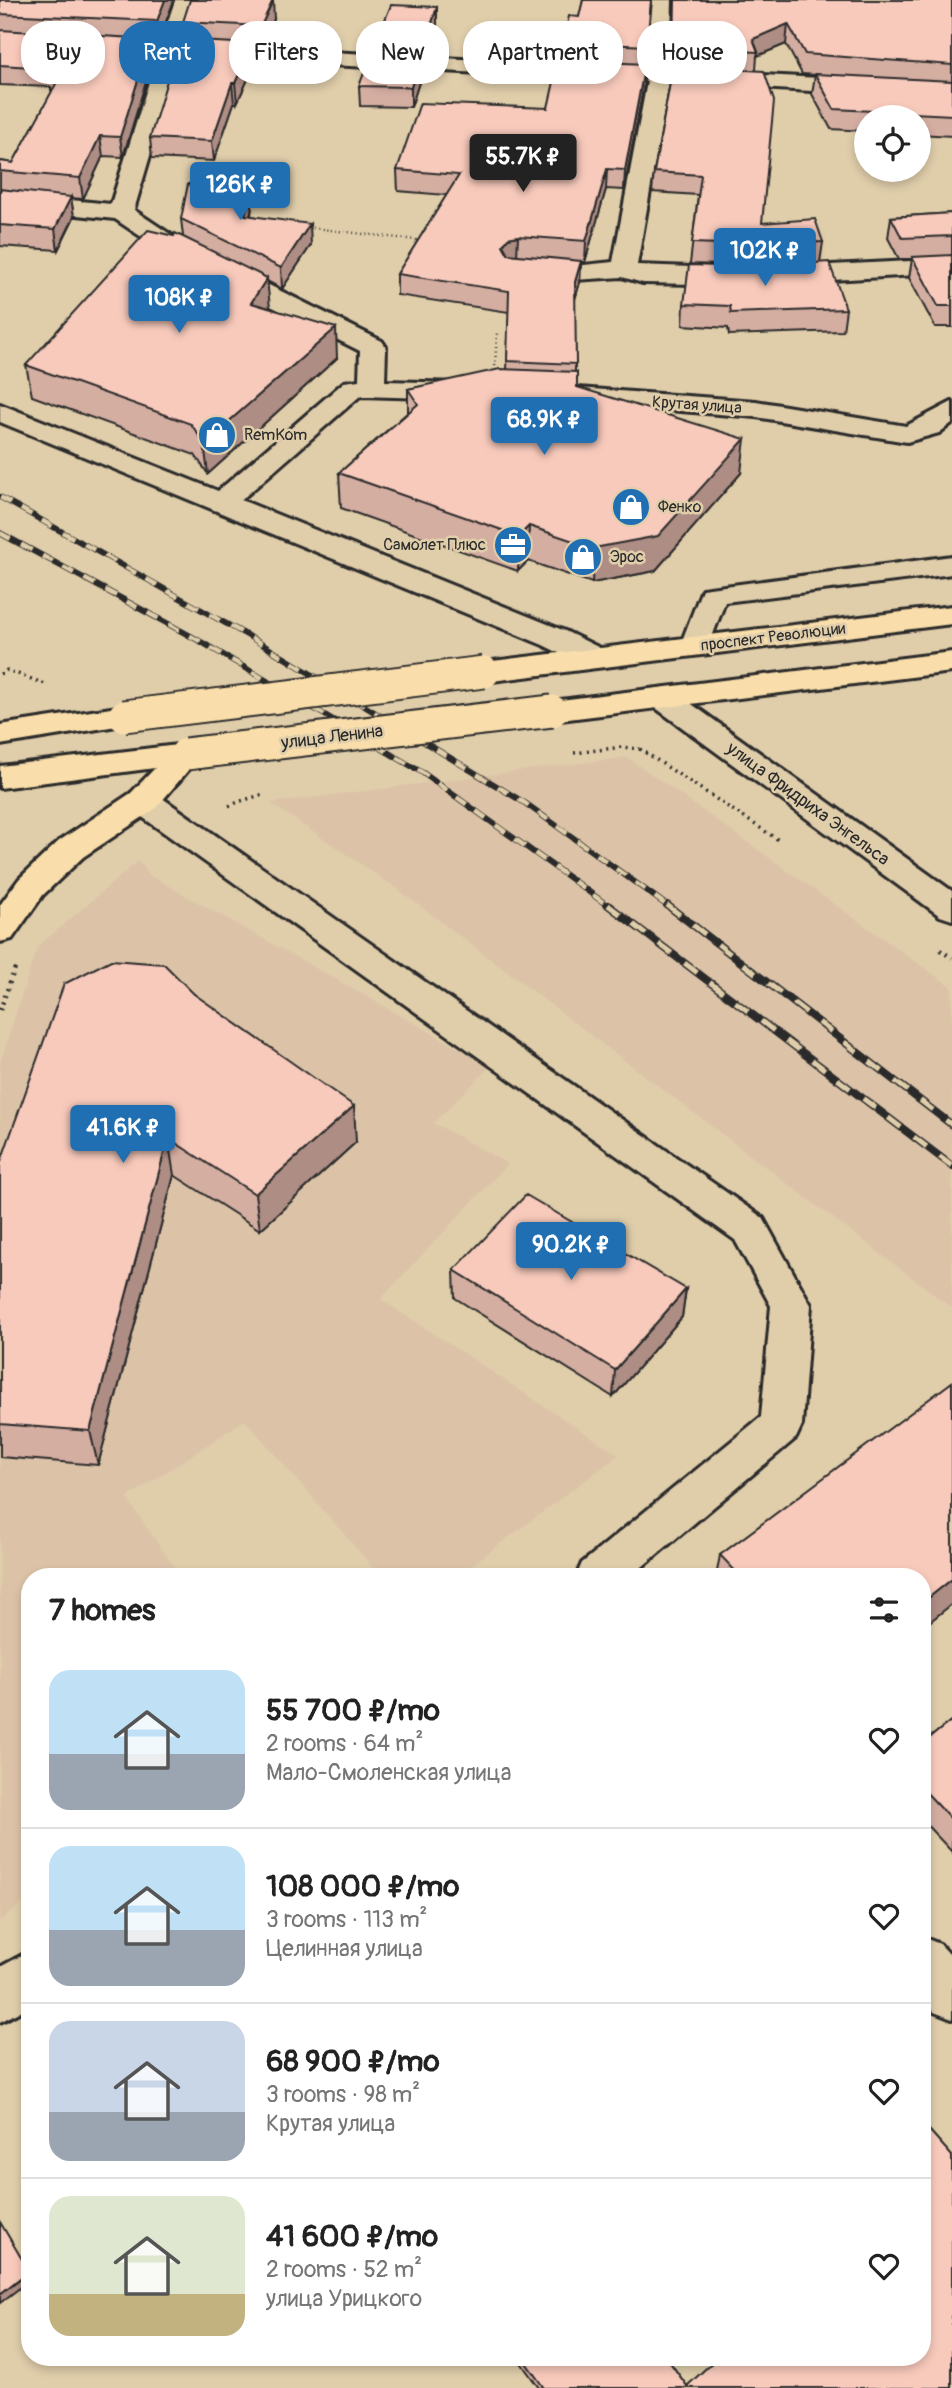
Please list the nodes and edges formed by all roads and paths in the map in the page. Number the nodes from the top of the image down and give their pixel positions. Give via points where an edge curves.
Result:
1 (185, 0) edge
2 (662, 0) edge
3 (178, 21) edge
4 (661, 21) edge
5 (0, 41) edge
6 (119, 47) edge
7 (215, 53) edge
8 (637, 77) edge
9 (747, 82) edge
10 (159, 84) edge
11 (658, 84) edge
12 (952, 92) edge
13 (0, 201) edge
14 (121, 212) junction
15 (303, 227) edge
16 (431, 242) edge
17 (952, 266) edge
18 (517, 267) edge
19 (624, 269) junction
20 (497, 332) dead end
21 (494, 383) joint
22 (372, 387) junction
23 (534, 394) edge
24 (952, 410) edge
25 (0, 412) edge
26 (223, 501) junction
27 (952, 565) edge
28 (952, 615) edge
29 (695, 646) junction
30 (595, 658) junction
31 (952, 662) edge
32 (0, 674) edge
33 (56, 688) dead end
34 (664, 698) junction
35 (0, 734) edge
36 (186, 754) junction
37 (1, 780) edge
38 (241, 800) dead end
39 (142, 801) junction
40 (182, 827) junction
41 (952, 908) edge
42 (0, 930) edge
43 (16, 963) dead end
44 (0, 1010) edge
45 (609, 1568) edge
46 (931, 1972) edge
47 (21, 1982) edge
48 (952, 1994) edge
49 (0, 1997) edge

1 - 3 street
2 - 4 street
5 - 6 street
7 - 8 street
9 - 12 street
10 - 14 street
11 - 19 street
13 - 14 street
14 - 22 street via 173,247 373,347
15 - 16 path
17 - 19 street via 747,277 643,275
18 - 19 street via 574,274
20 - 21 path
21 - 22 street
22 - 26 street via 353,388
23 - 24 street, Крутая улица via 756,409 907,434 929,427
25 - 26 street
26 - 30 street
27 - 29 street via 713,595
28 - 29 main road, проспект Революции
29 - 30 main road, проспект Революции
30 - 35 main road, bridge
31 - 34 main road
32 - 33 path via 7,670
34 - 36 main road, улица Ленина, bridge
34 - 41 street, улица Фридриха Энгельса
35 - 37 main road
36 - 37 main road, улица Ленина
36 - 39 main road
38 - 40 path
39 - 40 street
39 - 42 main road via 71,849 31,887
40 - 45 street via 749,1230 791,1305 781,1425
43 - 44 path
46 - 48 street
47 - 49 street

